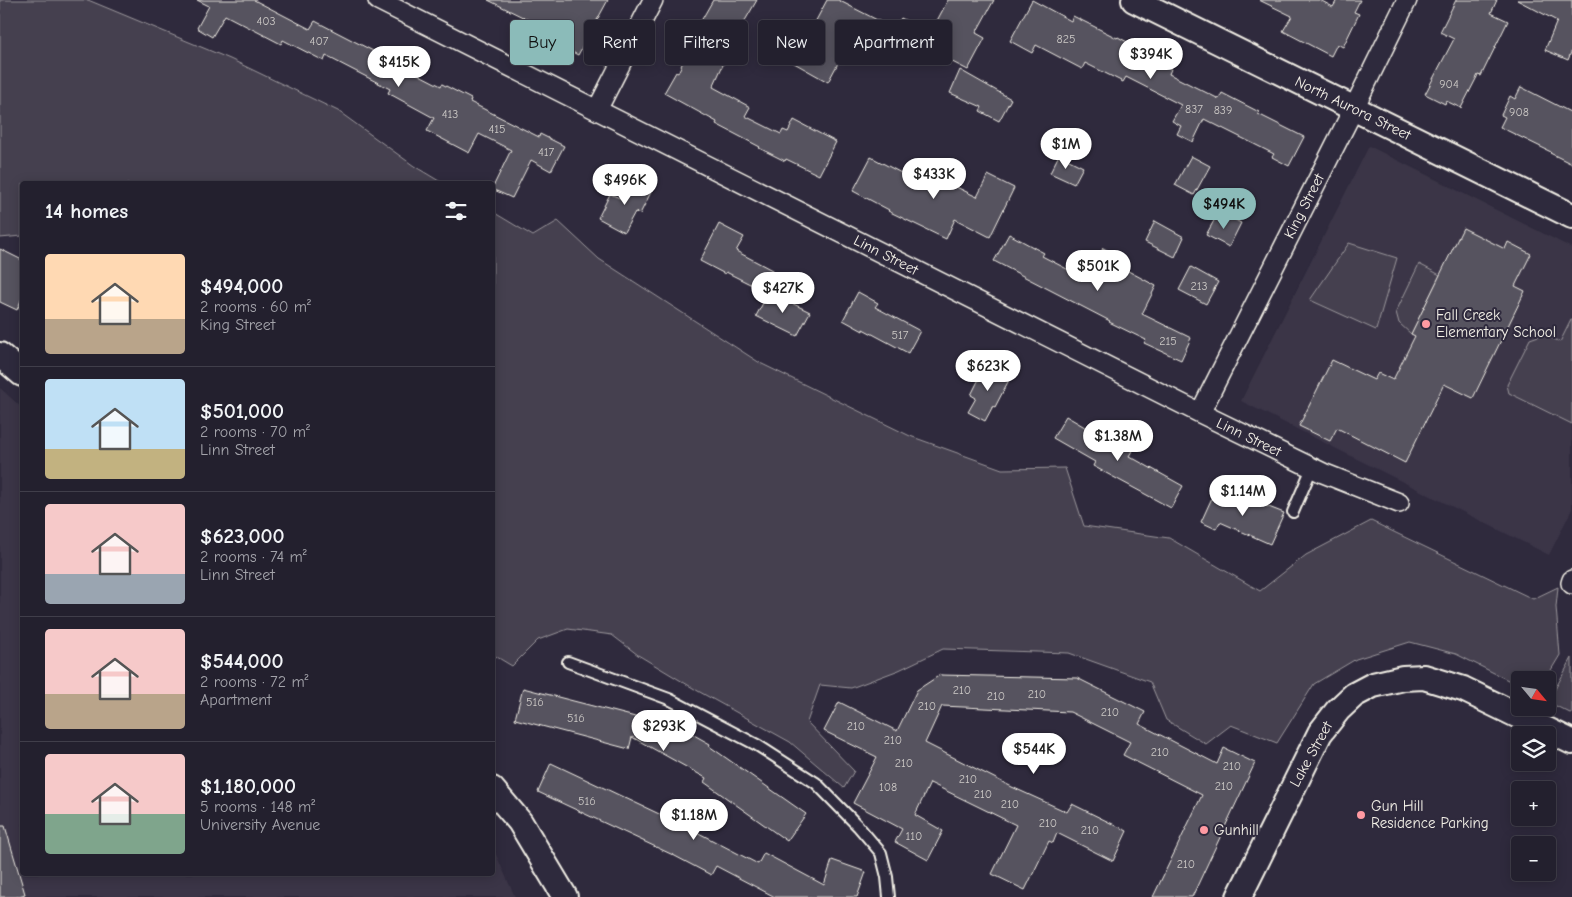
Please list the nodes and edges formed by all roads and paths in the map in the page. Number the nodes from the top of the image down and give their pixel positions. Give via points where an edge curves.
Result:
1 (378, 0) edge
2 (653, 0) edge
3 (1134, 0) edge
4 (1407, 0) edge
5 (1354, 108) junction
6 (598, 110) junction
7 (1572, 216) edge
8 (0, 355) edge
9 (20, 372) edge
10 (1200, 413) junction
11 (1312, 468) junction
12 (1399, 503) dead end
13 (1293, 512) dead end
14 (568, 662) dead end
15 (1572, 742) edge
16 (495, 793) edge
17 (543, 862) junction
18 (556, 897) edge
19 (565, 897) edge
20 (889, 897) edge
21 (1239, 897) edge

1 - 6 street, Linn Street
2 - 6 street
3 - 5 street, North Aurora Street
4 - 5 street, King Street
5 - 7 street, North Aurora Street
5 - 10 street, King Street
6 - 10 street, Linn Street
8 - 9 street
10 - 11 street, Linn Street
11 - 12 street, Linn Street
11 - 13 lane
14 - 20 lane via 669,699 757,745 816,783 880,853
15 - 21 street, Lake Street via 1463,689 1424,677 1373,684 1354,695 1320,733
16 - 17 street via 520,822
17 - 18 street
17 - 19 street

